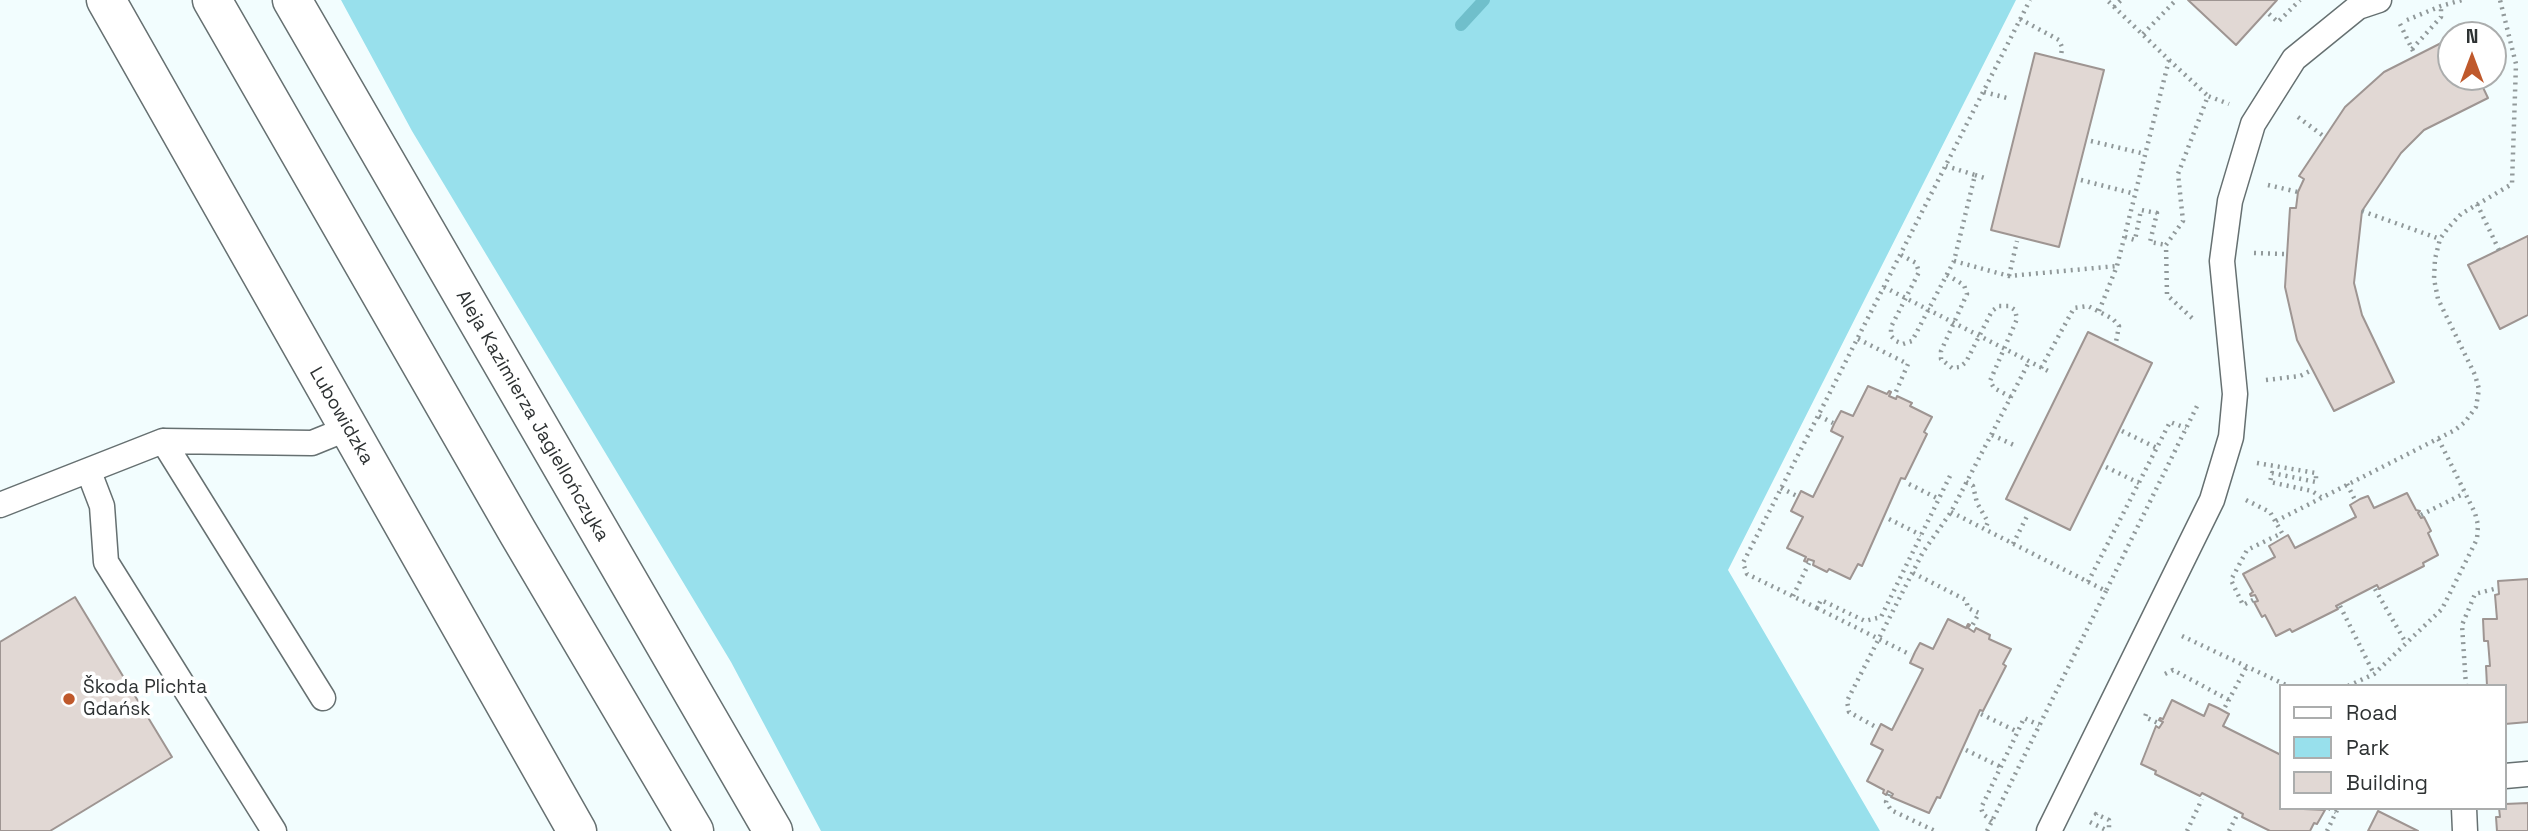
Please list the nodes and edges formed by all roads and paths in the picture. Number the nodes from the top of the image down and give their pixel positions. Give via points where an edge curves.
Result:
1 (106, 0) edge
2 (212, 0) edge
3 (292, 0) edge
4 (2030, 0) edge
5 (2107, 0) edge
6 (2121, 0) edge
7 (2176, 0) edge
8 (2300, 0) edge
9 (2379, 0) edge
10 (2462, 0) edge
11 (2500, 0) edge
12 (2441, 6) junction
13 (2114, 7) junction
14 (2269, 14) dead end
15 (2020, 19) junction
16 (2399, 23) junction
17 (2390, 29) dead end
18 (2143, 34) junction
19 (2061, 58) dead end
20 (2169, 60) junction
21 (1984, 92) junction
22 (2208, 96) junction
23 (2007, 98) dead end
24 (2237, 107) dead end
25 (2305, 108) dead end
26 (2298, 117) junction
27 (2291, 128) dead end
28 (2322, 135) dead end
29 (2091, 141) dead end
30 (2145, 154) junction
31 (1947, 166) junction
32 (1975, 176) junction
33 (1987, 179) dead end
34 (2081, 180) dead end
35 (2263, 184) dead end
36 (2298, 192) dead end
37 (2135, 194) junction
38 (2477, 204) junction
39 (2362, 211) dead end
40 (2125, 237) junction
41 (2440, 239) junction
42 (2017, 241) dead end
43 (2252, 242) dead end
44 (2166, 245) junction
45 (2499, 250) dead end
46 (2284, 254) dead end
47 (1901, 255) junction
48 (1954, 261) junction
49 (2117, 266) junction
50 (1947, 275) junction
51 (2009, 276) junction
52 (1884, 287) junction
53 (1905, 298) junction
54 (1928, 310) junction
55 (2099, 311) junction
56 (1954, 323) junction
57 (2194, 325) dead end
58 (1979, 336) junction
59 (1858, 339) junction
60 (2116, 342) dead end
61 (2003, 349) junction
62 (2029, 362) junction
63 (2263, 368) dead end
64 (2041, 369) junction
65 (2310, 371) dead end
66 (2052, 373) dead end
67 (2265, 380) junction
68 (2265, 391) dead end
69 (2204, 393) dead end
70 (1895, 394) dead end
71 (2011, 397) junction
72 (1819, 416) junction
73 (1832, 423) dead end
74 (349, 428) junction
75 (2186, 428) junction
76 (2122, 431) dead end
77 (1992, 435) junction
78 (2438, 438) junction
79 (163, 441) junction
80 (2016, 446) dead end
81 (2157, 448) junction
82 (2261, 452) dead end
83 (2257, 463) junction
84 (2106, 467) dead end
85 (89, 472) junction
86 (1951, 475) dead end
87 (2253, 475) dead end
88 (1966, 482) junction
89 (2139, 483) junction
90 (1909, 484) dead end
91 (2347, 484) junction
92 (1782, 488) junction
93 (2465, 493) junction
94 (1797, 496) dead end
95 (2321, 497) junction
96 (1939, 499) junction
97 (2243, 499) dead end
98 (2355, 500) dead end
99 (0, 505) edge
100 (1951, 512) junction
101 (2028, 514) dead end
102 (2421, 515) dead end
103 (1889, 519) dead end
104 (2276, 521) junction
105 (1985, 529) junction
106 (1921, 535) junction
107 (2013, 544) junction
108 (1809, 563) dead end
109 (1913, 573) junction
110 (2088, 582) junction
111 (2375, 589) dead end
112 (2494, 589) dead end
113 (2105, 591) junction
114 (1793, 596) junction
115 (2255, 599) dead end
116 (2340, 607) dead end
117 (1816, 608) junction
118 (1972, 626) dead end
119 (1879, 638) junction
120 (2190, 639) dead end
121 (2406, 643) junction
122 (1911, 655) dead end
123 (2247, 666) junction
124 (2374, 674) junction
125 (2161, 684) dead end
126 (2284, 684) edge
127 (2352, 684) edge
128 (2466, 684) edge
129 (323, 698) dead end
130 (2229, 700) junction
131 (2150, 706) dead end
132 (2225, 707) dead end
133 (1981, 713) dead end
134 (2158, 723) dead end
135 (2039, 725) junction
136 (1874, 726) dead end
137 (2018, 732) junction
138 (1966, 750) dead end
139 (2001, 767) junction
140 (2528, 774) edge
141 (2507, 776) edge
142 (1889, 794) dead end
143 (2202, 799) dead end
144 (2337, 810) edge
145 (2464, 810) edge
146 (2237, 815) dead end
147 (1992, 821) junction
148 (2088, 821) dead end
149 (274, 831) edge
150 (577, 831) edge
151 (694, 831) edge
152 (773, 831) edge
153 (1935, 831) edge
154 (1987, 831) edge
155 (2049, 831) edge
156 (2108, 831) edge
157 (2186, 831) edge
158 (2229, 831) edge
159 (2327, 831) edge
160 (2465, 831) edge

1 - 74 main road, Lubowidzka
2 - 151 main road
3 - 152 main road, Aleja Kazimierza Jagiellończyka
4 - 15 path
5 - 13 path
6 - 13 path
7 - 18 path
8 - 14 path via 2278,22
9 - 155 lane via 2358,7 2294,59 2253,124 2230,201 2222,261 2235,394 2231,437 2212,500
10 - 12 path
11 - 38 path via 2516,64 2512,184
12 - 16 path
12 - 16 path via 2441,17 2413,51
13 - 18 path
15 - 19 path via 2059,40
15 - 21 path
16 - 17 path
18 - 20 path
20 - 22 path
20 - 30 path
21 - 23 path
21 - 31 path
22 - 24 path
22 - 44 path via 2178,174 2183,221
25 - 26 path
26 - 27 path
26 - 28 path
29 - 30 path
30 - 37 path
31 - 32 path
31 - 47 path
32 - 33 path
32 - 48 path
34 - 37 path
35 - 36 path
37 - 40 path
38 - 41 path via 2461,214
38 - 45 path
39 - 41 path
40 - 44 path via 2135,240 2141,210 2157,213 2150,242
40 - 49 path
41 - 78 path via 2434,279 2438,299 2479,389 2476,407 2465,422
42 - 51 path
43 - 46 path via 2250,253
44 - 57 path via 2167,295 2191,316
47 - 52 path
47 - 53 path via 1916,263 1919,272
48 - 50 path
48 - 51 path
49 - 51 path
49 - 55 path
50 - 54 path
50 - 56 path via 1964,285 1967,294
52 - 53 path
52 - 59 path
53 - 54 path
53 - 54 path via 1892,327 1896,341 1912,341
54 - 56 path
55 - 60 path via 2119,326
55 - 64 path via 2088,306 2074,308
56 - 58 path
56 - 58 path via 1941,351 1941,359 1952,369 1966,362
58 - 61 path
58 - 61 path via 1992,311 2009,306 2017,319
59 - 70 path via 1908,364
59 - 72 path
61 - 62 path
61 - 71 path via 1990,382
62 - 64 path
62 - 71 path
63 - 67 path
64 - 66 path
65 - 67 path
67 - 68 path
69 - 75 path
71 - 77 path
72 - 73 path
72 - 92 path
74 - 79 lane via 312,443
74 - 150 main road, Lubowidzka
75 - 81 path via 2170,422
75 - 113 path
76 - 81 path
77 - 80 path
77 - 88 path
78 - 91 path
78 - 93 path
79 - 85 lane
79 - 129 lane
81 - 89 path
82 - 83 path
83 - 87 path
83 - 95 path via 2316,474 2316,482 2272,474 2270,482
84 - 89 path
85 - 99 lane
85 - 149 lane via 102,506 106,562
86 - 96 path
88 - 100 path
88 - 105 path via 1973,486 1988,522
89 - 110 path
90 - 96 path
91 - 95 path
91 - 98 path
92 - 94 path
92 - 114 path via 1743,563 1747,574
93 - 102 path
93 - 121 path via 2478,525 2477,539 2442,608
95 - 104 path
96 - 106 path
97 - 104 path via 2270,512
100 - 105 path
100 - 109 path
101 - 107 path
103 - 106 path
104 - 115 path via 2282,534 2247,550 2231,580 2243,605
105 - 107 path
106 - 117 path via 1881,617 1865,621 1821,600
107 - 110 path
108 - 114 path
109 - 118 path via 1966,600 1968,608 1979,613
109 - 119 path
110 - 113 path
111 - 121 path
112 - 128 path via 2475,593 2462,625
113 - 135 path
114 - 117 path
116 - 124 path
117 - 119 path
119 - 122 path
119 - 136 path via 1847,701 1849,712
120 - 123 path
121 - 124 path
123 - 126 path
123 - 130 path
124 - 127 path
125 - 130 path via 2173,670
130 - 132 path
131 - 134 path via 2145,717
133 - 137 path
135 - 137 path via 2024,718
135 - 147 path
137 - 139 path
138 - 139 path
139 - 147 path via 1981,808
140 - 141 lane
142 - 153 path via 1886,802 1891,810
143 - 157 path
144 - 159 path
145 - 160 lane
146 - 158 path
147 - 154 path
148 - 156 path

